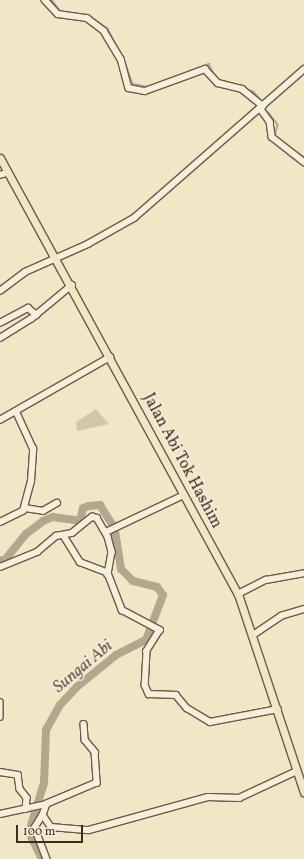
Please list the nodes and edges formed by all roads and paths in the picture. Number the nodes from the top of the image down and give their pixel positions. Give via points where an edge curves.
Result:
1 (45, 0) edge
2 (304, 69) edge
3 (262, 107) junction
4 (0, 158) edge
5 (304, 162) edge
6 (4, 174) edge
7 (58, 259) junction
8 (72, 285) junction
9 (0, 291) edge
10 (36, 315) junction
11 (0, 323) edge
12 (0, 338) edge
13 (110, 357) junction
14 (16, 412) junction
15 (0, 420) edge
16 (184, 495) junction
17 (57, 503) dead end
18 (25, 508) junction
19 (0, 522) edge
20 (106, 532) junction
21 (64, 536) junction
22 (0, 567) edge
23 (304, 573) edge
24 (108, 575) junction
25 (238, 594) junction
26 (304, 609) edge
27 (254, 635) junction
28 (0, 702) edge
29 (278, 709) junction
30 (0, 717) edge
31 (84, 724) dead end
32 (297, 771) junction
33 (0, 772) edge
34 (304, 792) edge
35 (47, 804) junction
36 (28, 809) junction
37 (0, 814) edge
38 (43, 815) junction
39 (47, 859) edge

1 - 3 street via 58,14 87,18 104,31 121,60 129,88 145,91 205,68 218,83 242,90
2 - 3 street
3 - 5 street via 270,122 272,137
3 - 7 street via 147,209 123,226
4 - 6 main road, Jalan Abi Tok Hashim
6 - 7 main road, Jalan Abi Tok Hashim
7 - 8 main road, Jalan Abi Tok Hashim
7 - 9 street via 25,272
8 - 10 street
8 - 13 main road, Jalan Abi Tok Hashim
10 - 11 street via 28,308
10 - 12 street
13 - 14 street
13 - 16 main road, Jalan Abi Tok Hashim
14 - 15 street
14 - 18 street via 31,439 34,454
16 - 20 street
16 - 25 main road, Jalan Abi Tok Hashim
17 - 18 street via 43,511
18 - 19 street via 15,518
20 - 21 street via 97,518 92,517
20 - 24 street via 112,552
21 - 22 street via 56,536 37,552
21 - 24 street via 80,562
23 - 25 street via 266,580
24 - 29 street via 122,610 150,622 160,633 147,651 146,685 149,694 176,695 187,708 210,722
25 - 27 main road, Jalan Abi Tok Hashim
26 - 27 street via 281,616
27 - 29 main road, Jalan Abi Tok Hashim
28 - 30 street
29 - 32 main road, Jalan Abi Tok Hashim
31 - 35 street via 85,740 95,752 97,783
32 - 34 main road, Jalan Abi Tok Hashim
32 - 38 street via 242,797 211,796 89,830 51,827
33 - 36 street via 18,775 20,789 28,798
35 - 36 street
35 - 38 street
36 - 37 street
38 - 39 street via 35,828

